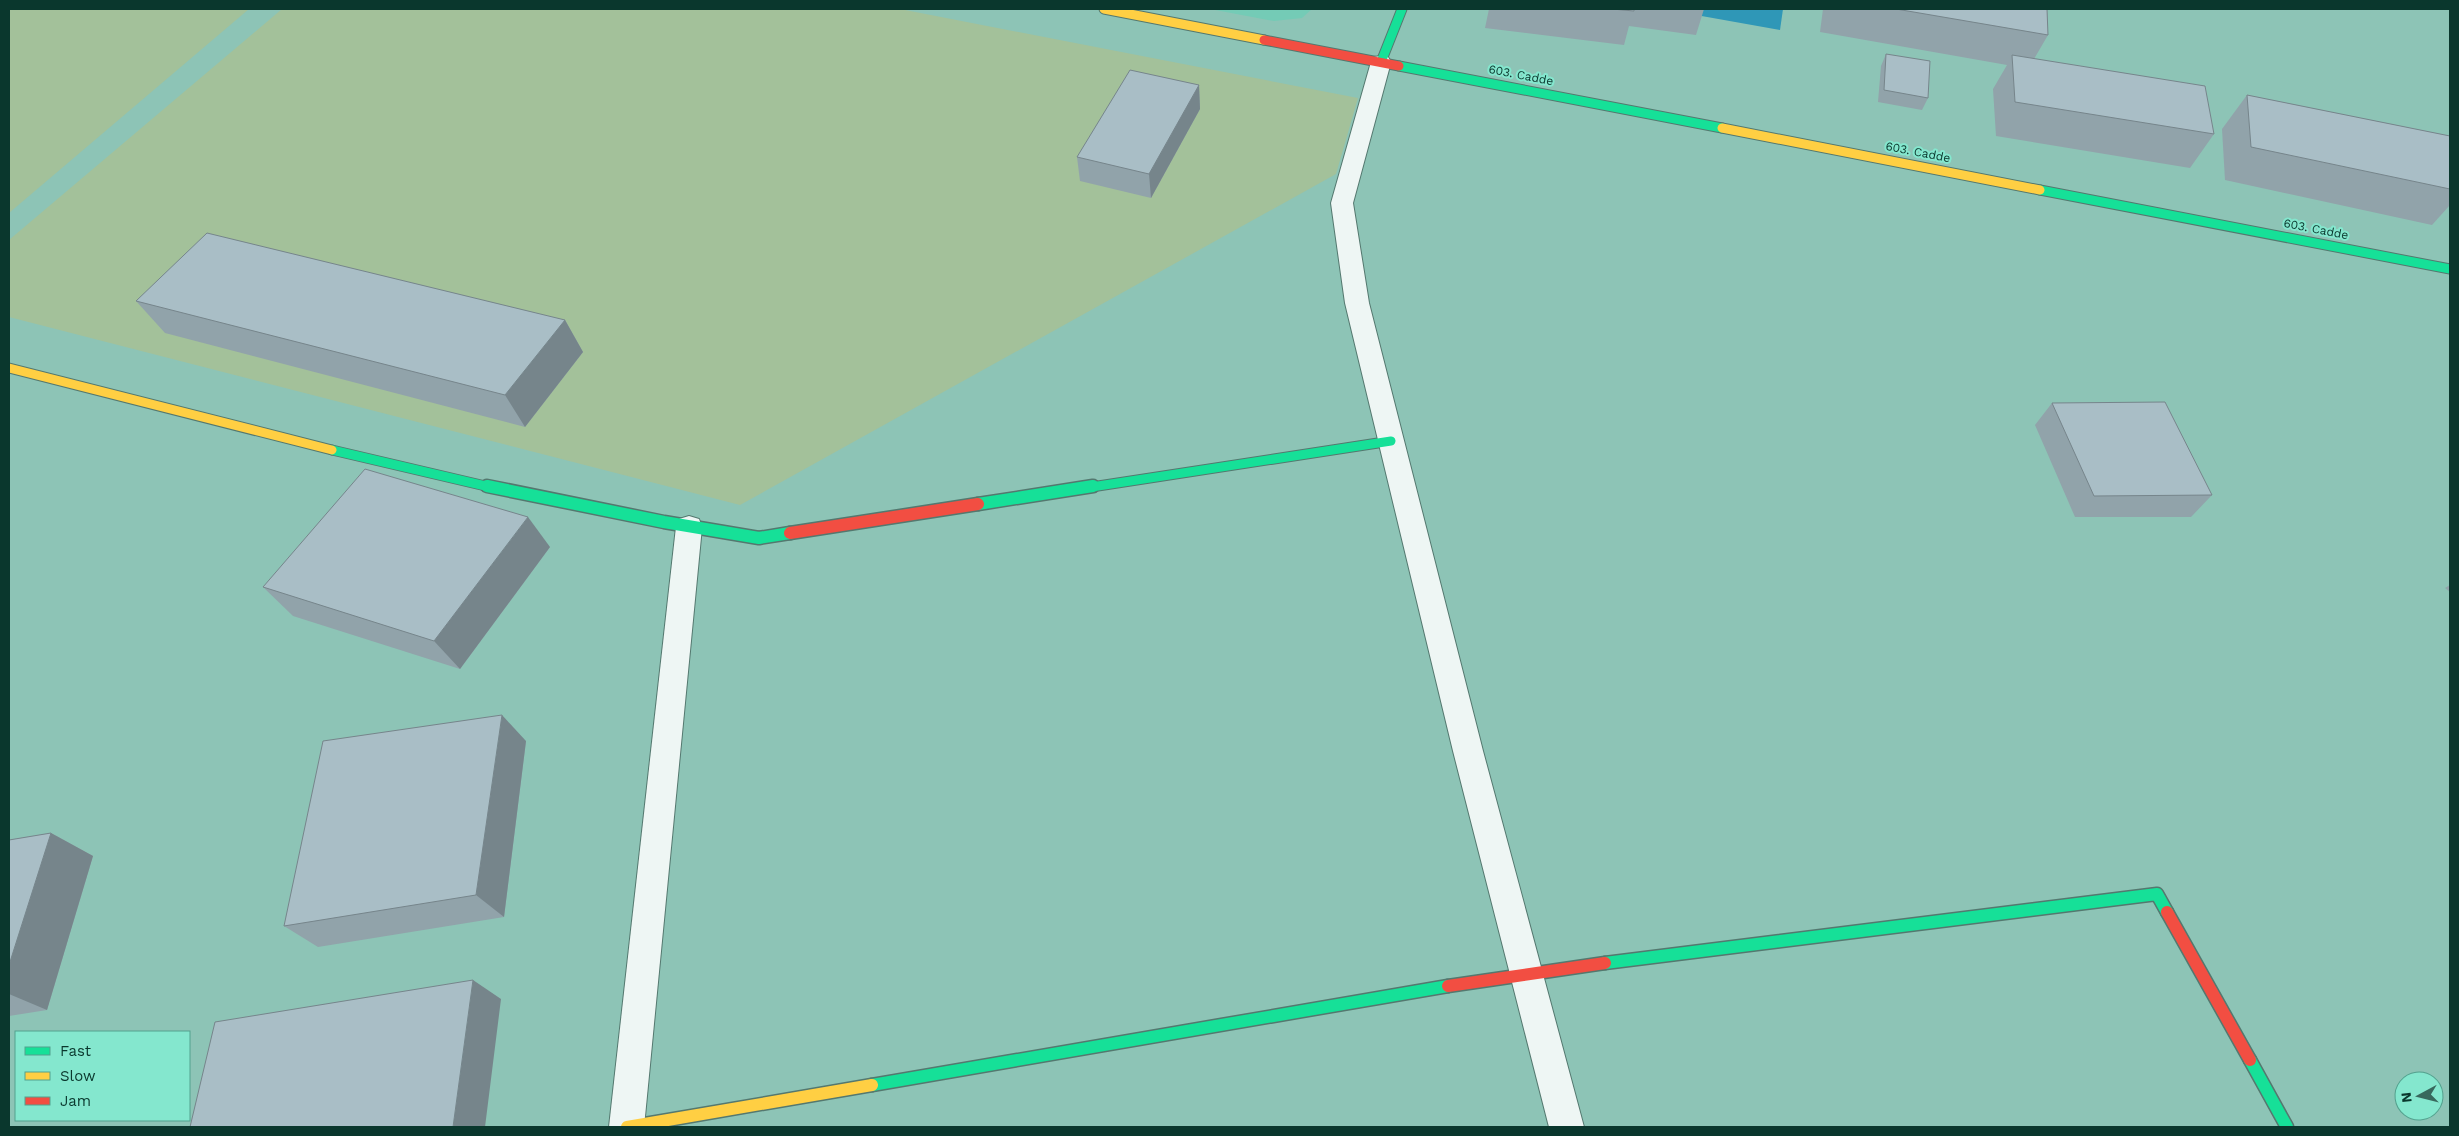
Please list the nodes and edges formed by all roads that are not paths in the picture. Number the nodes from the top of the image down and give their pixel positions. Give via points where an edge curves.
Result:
1 (1104, 9) edge
2 (1402, 9) edge
3 (1381, 62) junction
4 (2450, 269) edge
5 (9, 368) edge
6 (1391, 441) junction
7 (689, 527) junction
8 (1526, 973) junction
9 (627, 1127) edge
10 (1566, 1127) edge
11 (2287, 1127) edge

1 - 3 street, 603. Cadde
2 - 3 street
3 - 4 street, 603. Cadde
3 - 6 street via 1342,203 1356,303
5 - 7 street via 444,478
6 - 7 street via 758,538
6 - 8 street
7 - 9 street
8 - 9 street
8 - 10 street
8 - 11 street via 2157,894

